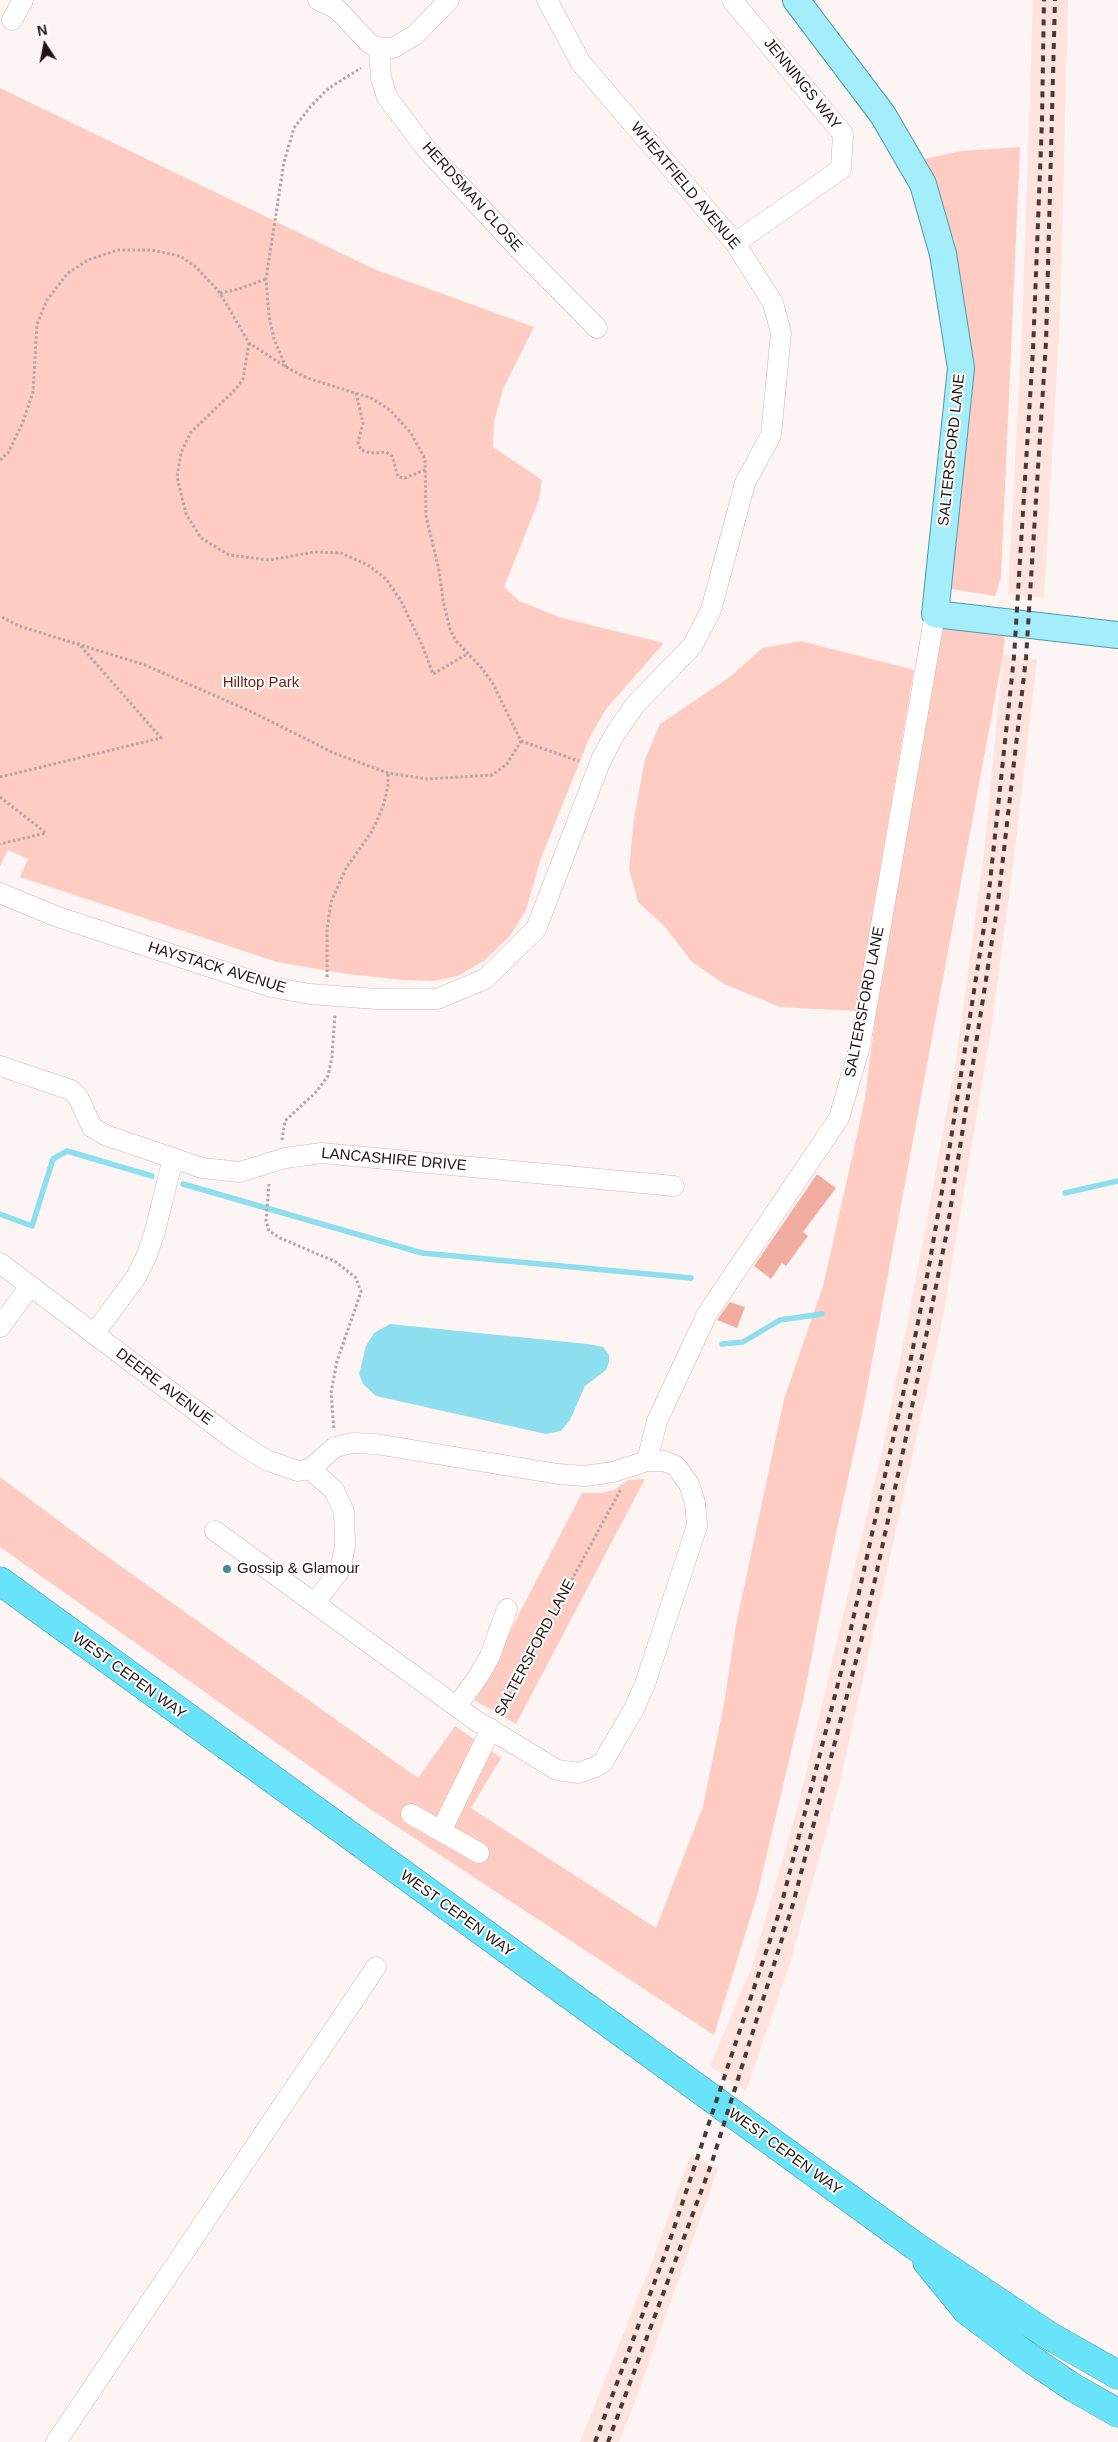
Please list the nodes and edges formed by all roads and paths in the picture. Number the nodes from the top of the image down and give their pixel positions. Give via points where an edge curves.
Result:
1 (23, 0) edge
2 (318, 0) edge
3 (448, 0) edge
4 (546, 0) edge
5 (732, 0) edge
6 (796, 0) edge
7 (12, 20) dead end
8 (360, 32) junction
9 (379, 48) junction
10 (735, 243) junction
11 (266, 279) junction
12 (220, 293) junction
13 (597, 328) dead end
14 (249, 343) junction
15 (286, 367) junction
16 (356, 393) junction
17 (0, 460) edge
18 (425, 470) junction
19 (935, 614) junction
20 (0, 616) edge
21 (1118, 635) edge
22 (78, 643) junction
23 (467, 654) junction
24 (521, 742) junction
25 (600, 763) junction
26 (388, 772) junction
27 (0, 777) edge
28 (0, 797) edge
29 (0, 844) edge
30 (0, 893) edge
31 (331, 995) junction
32 (0, 1066) edge
33 (173, 1158) junction
34 (285, 1158) junction
35 (674, 1186) dead end
36 (268, 1195) dead end
37 (0, 1264) edge
38 (30, 1286) junction
39 (0, 1327) edge
40 (94, 1334) junction
41 (335, 1447) junction
42 (639, 1463) junction
43 (310, 1469) junction
44 (215, 1531) dead end
45 (0, 1581) edge
46 (315, 1604) junction
47 (507, 1609) dead end
48 (457, 1706) junction
49 (491, 1730) junction
50 (411, 1814) dead end
51 (441, 1831) junction
52 (479, 1853) dead end
53 (376, 1967) dead end
54 (915, 2246) junction
55 (1118, 2375) edge
56 (1118, 2413) edge
57 (56, 2442) edge

1 - 7 street
2 - 8 street via 337,9
3 - 9 street via 416,35 393,48
4 - 10 street, WHEATFIELD AVENUE via 581,63
5 - 10 street, JENNINGS WAY via 843,134 841,169
6 - 19 main road, SALTERSFORD LANE via 883,115 923,184 943,254 961,368
8 - 9 street via 369,43
8 - 11 path via 352,42 361,68 329,88 294,128 284,162
9 - 13 street, HERDSMAN CLOSE via 380,78 387,97 422,142 518,248
10 - 25 street, WHEATFIELD AVENUE via 773,304 781,333 771,435 745,483 711,610 693,645 635,705
11 - 12 path
11 - 15 path via 274,339
12 - 14 path
12 - 17 path via 196,267 180,256 151,250 118,250 88,260 68,273 46,300 37,324 33,392 8,453
14 - 15 path
14 - 23 path via 243,379 191,432 181,453 177,477 186,514 201,538 229,555 269,560 315,552 341,554 362,562 386,579 401,601 432,674
15 - 16 path via 308,378
16 - 18 path via 371,398 402,421 425,459
16 - 18 path via 363,423 358,442 361,450 386,452 392,456 398,477 405,478
18 - 23 path via 426,516 443,600 450,629
19 - 21 main road
19 - 42 street, SALTERSFORD LANE via 860,1046 839,1118 707,1314
20 - 22 path via 19,626
22 - 26 path via 175,677 334,753
22 - 27 path via 161,738
23 - 24 path via 492,682
24 - 25 path
24 - 26 path via 507,764 492,775 427,779
25 - 31 street, HAYSTACK AVENUE via 536,929 485,979 438,999
26 - 31 path via 383,807 371,833 346,868 331,902 327,930
28 - 29 path via 46,833
30 - 31 street, HAYSTACK AVENUE via 55,916 227,974 271,987
31 - 34 path via 332,1057 328,1076 285,1121 282,1135
32 - 33 street, LANCASHIRE DRIVE via 72,1090 92,1127 105,1135
33 - 34 street, LANCASHIRE DRIVE via 202,1168 240,1172
33 - 40 street via 147,1255 136,1277
34 - 35 street, LANCASHIRE DRIVE via 322,1153
36 - 41 path via 266,1221 269,1230 336,1262 356,1278 361,1292 337,1360 331,1393
37 - 38 street, DEERE AVENUE
38 - 39 street
38 - 40 street, DEERE AVENUE
40 - 43 street, DEERE AVENUE via 242,1445 266,1460 298,1471
41 - 42 street via 352,1443 376,1444 585,1476 613,1472
41 - 43 street
42 - 49 path, SALTERSFORD LANE
42 - 49 street via 664,1461 676,1466 689,1484 697,1526 645,1684 621,1733 603,1762 587,1771 567,1772 557,1770
43 - 46 street via 334,1490 344,1512 345,1546 340,1570
44 - 46 street
45 - 54 highway, WEST CEPEN WAY
46 - 48 street
47 - 48 street via 490,1656
48 - 49 street
49 - 51 street, SALTERSFORD LANE
50 - 51 street
51 - 52 street
53 - 57 street
54 - 55 highway, WEST CEPEN WAY via 1048,2336
54 - 56 highway, WEST CEPEN WAY via 967,2311 1031,2359

